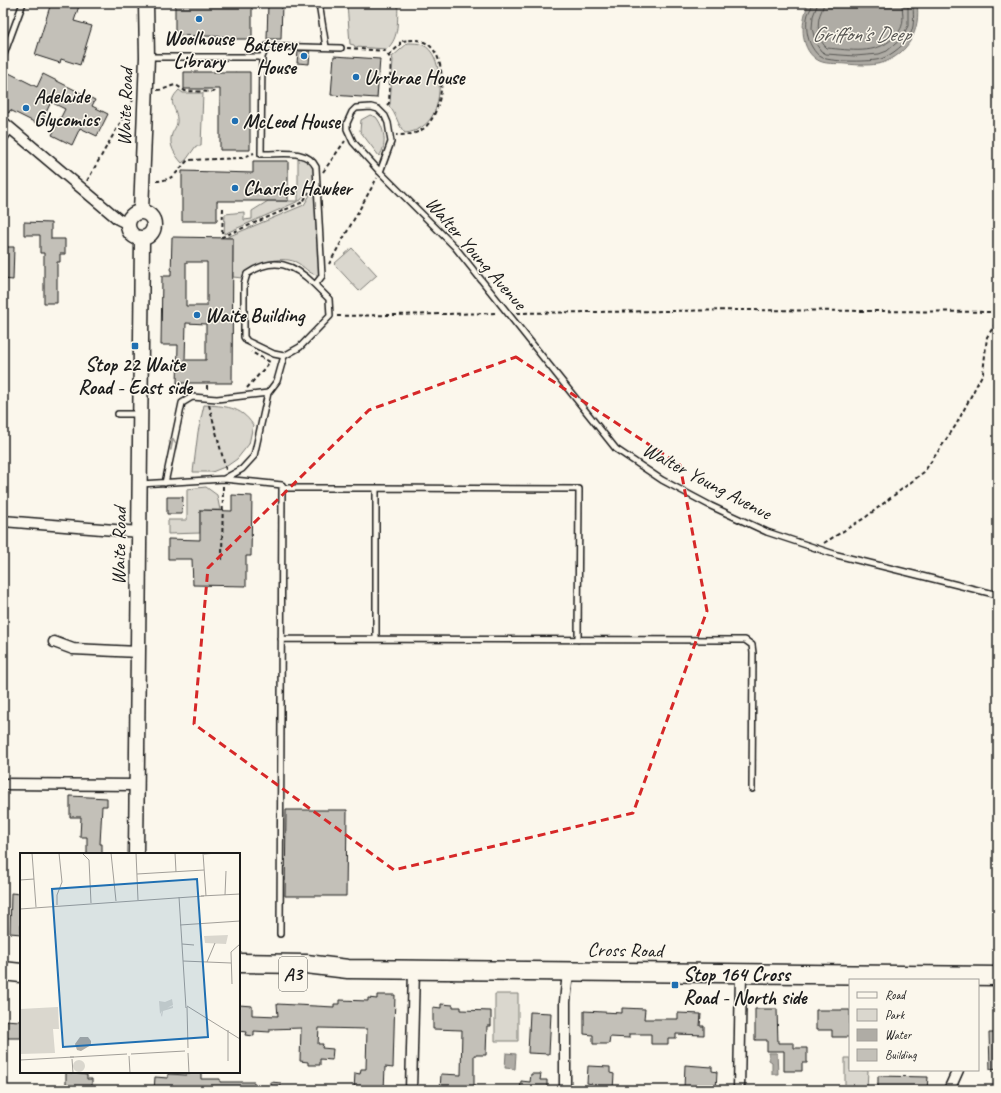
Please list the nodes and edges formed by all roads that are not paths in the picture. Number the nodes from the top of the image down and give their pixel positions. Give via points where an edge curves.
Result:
1 (23, 3) edge
2 (146, 3) edge
3 (319, 3) edge
4 (326, 47) junction
5 (341, 48) road end
6 (3, 57) edge
7 (147, 57) junction
8 (262, 57) junction
9 (3, 122) edge
10 (11, 129) junction
11 (3, 141) edge
12 (380, 172) junction
13 (141, 212) junction
14 (128, 224) junction
15 (142, 239) junction
16 (315, 285) junction
17 (284, 356) junction
18 (268, 393) junction
19 (118, 414) dead end
20 (140, 414) junction
21 (226, 478) junction
22 (165, 483) junction
23 (140, 484) junction
24 (282, 488) junction
25 (376, 488) junction
26 (3, 521) edge
27 (139, 532) junction
28 (998, 595) edge
29 (281, 639) junction
30 (376, 639) junction
31 (578, 640) junction
32 (54, 642) dead end
33 (138, 652) junction
34 (3, 784) edge
35 (137, 784) junction
36 (752, 789) dead end
37 (136, 853) edge
38 (280, 934) dead end
39 (20, 963) edge
40 (240, 963) edge
41 (3, 964) edge
42 (348, 969) junction
43 (414, 970) junction
44 (3, 971) edge
45 (568, 972) junction
46 (20, 973) edge
47 (741, 973) junction
48 (240, 975) edge
49 (998, 976) edge
50 (972, 978) edge
51 (958, 1071) edge
52 (411, 1090) edge
53 (565, 1090) edge
54 (739, 1090) edge
55 (949, 1090) edge

1 - 6 lane
2 - 7 street, Waite Road
3 - 4 lane
4 - 5 lane
4 - 8 lane via 267,46
7 - 8 lane
7 - 13 street, Waite Road
8 - 16 lane via 261,154 301,155 310,158 316,167 322,276
9 - 10 street
10 - 11 lane
10 - 14 street via 118,219
12 - 12 lane, Walter Young Avenue via 388,154 391,135 388,123 382,112 371,107 356,108 347,124 349,136
12 - 28 lane, Walter Young Avenue via 455,247 616,449 662,480 767,532 844,557
13 - 14 street via 131,216
13 - 15 street via 150,215 154,223 153,232
14 - 15 street via 133,236
15 - 20 street, Waite Road
16 - 17 lane via 329,299 330,316 300,347
16 - 17 lane via 304,274 285,264 262,266 247,274 244,284 244,336 247,341
17 - 18 lane via 277,381
18 - 21 lane via 254,456 242,470
22 -> 18 lane via 182,403 192,397 223,398
19 - 20 lane
20 - 23 street, Waite Road
21 - 22 lane
21 - 24 lane via 282,485
22 - 23 lane
23 - 27 street, Waite Road
24 - 25 lane
24 - 29 lane
25 - 30 lane
25 - 31 lane via 579,489
26 - 27 street
27 - 33 street, Waite Road
29 - 30 lane
29 - 38 lane
30 - 31 lane
31 - 36 lane via 745,640 752,645
32 - 33 street via 72,649
33 - 35 street, Waite Road
34 - 35 street
35 - 37 street, Waite Road
39 - 41 highway
40 - 42 highway, Cross Road / A3 via 306,964
42 - 43 highway, Cross Road / A3
42 - 48 highway, Cross Road / A3 via 322,973
43 - 45 highway, Cross Road / A3
43 - 52 street
44 - 46 highway
45 - 47 highway, Cross Road / A3
45 - 53 street via 565,1002
47 - 50 highway, Cross Road / A3
47 - 54 street
49 - 50 highway, Cross Road / A3
51 - 55 street

